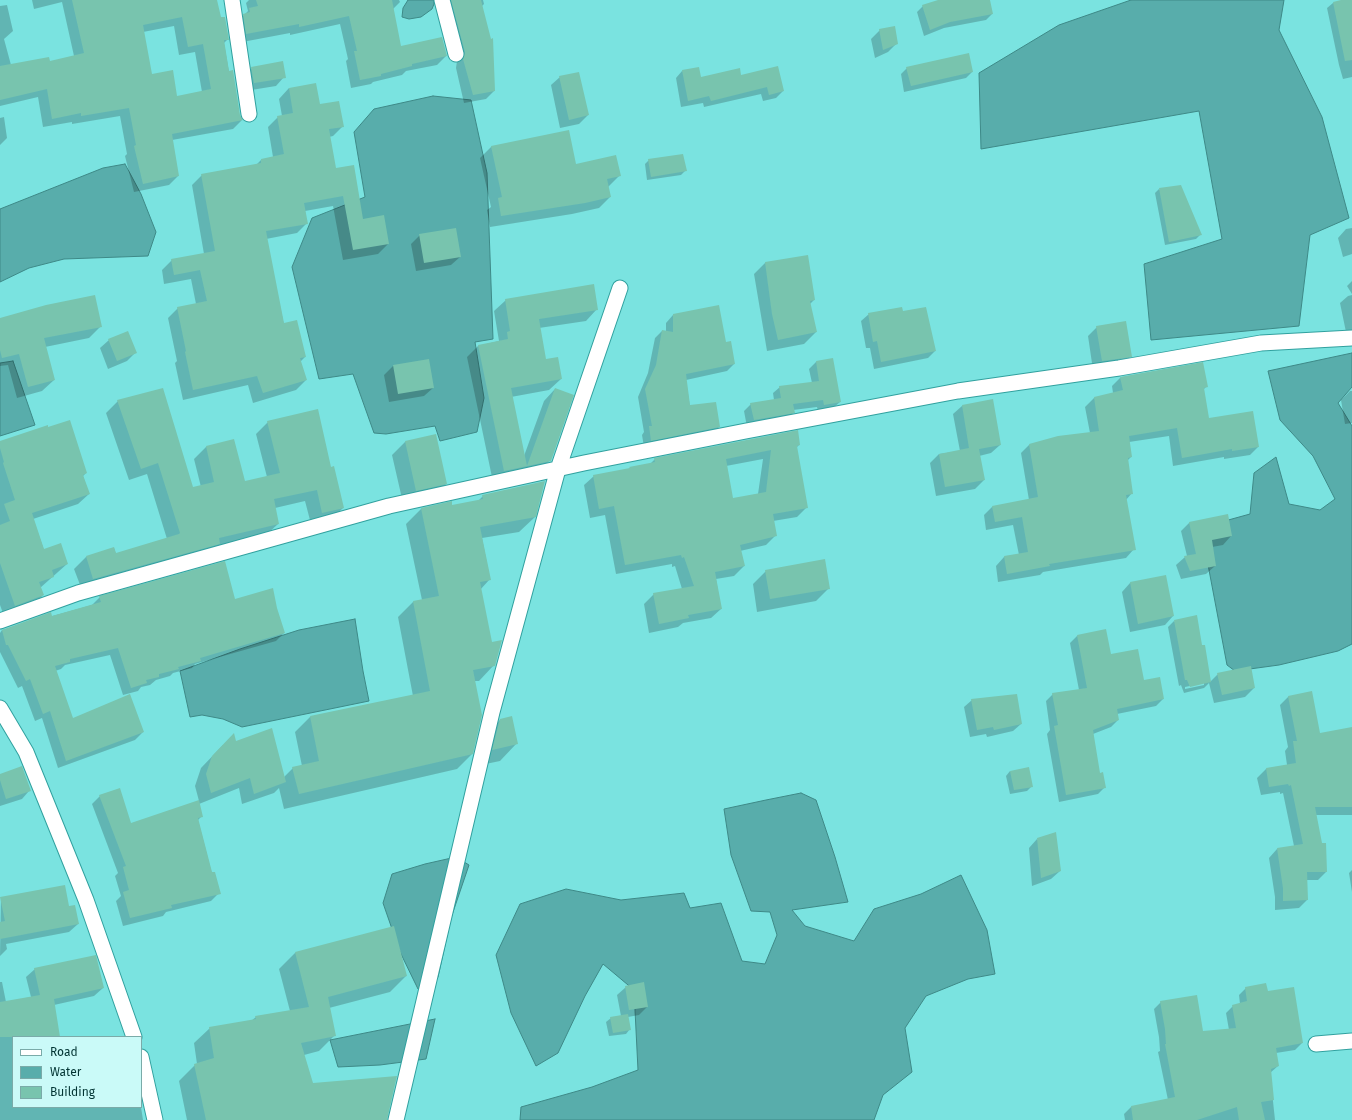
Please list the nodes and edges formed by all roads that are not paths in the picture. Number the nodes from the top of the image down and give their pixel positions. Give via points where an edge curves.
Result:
1 (232, 0) edge
2 (442, 0) edge
3 (456, 54) dead end
4 (249, 114) dead end
5 (620, 288) dead end
6 (1352, 338) edge
7 (558, 469) junction
8 (0, 621) edge
9 (0, 708) edge
10 (134, 1036) edge
11 (1352, 1041) edge
12 (1316, 1044) dead end
13 (142, 1061) edge
14 (155, 1120) edge
15 (396, 1120) edge

1 - 4 street
2 - 3 street
5 - 7 street
6 - 7 street via 1261,343 1119,368 958,391
7 - 8 street via 389,506 78,593
7 - 15 street via 492,712
9 - 10 street via 26,752 86,900
11 - 12 street
13 - 14 street

